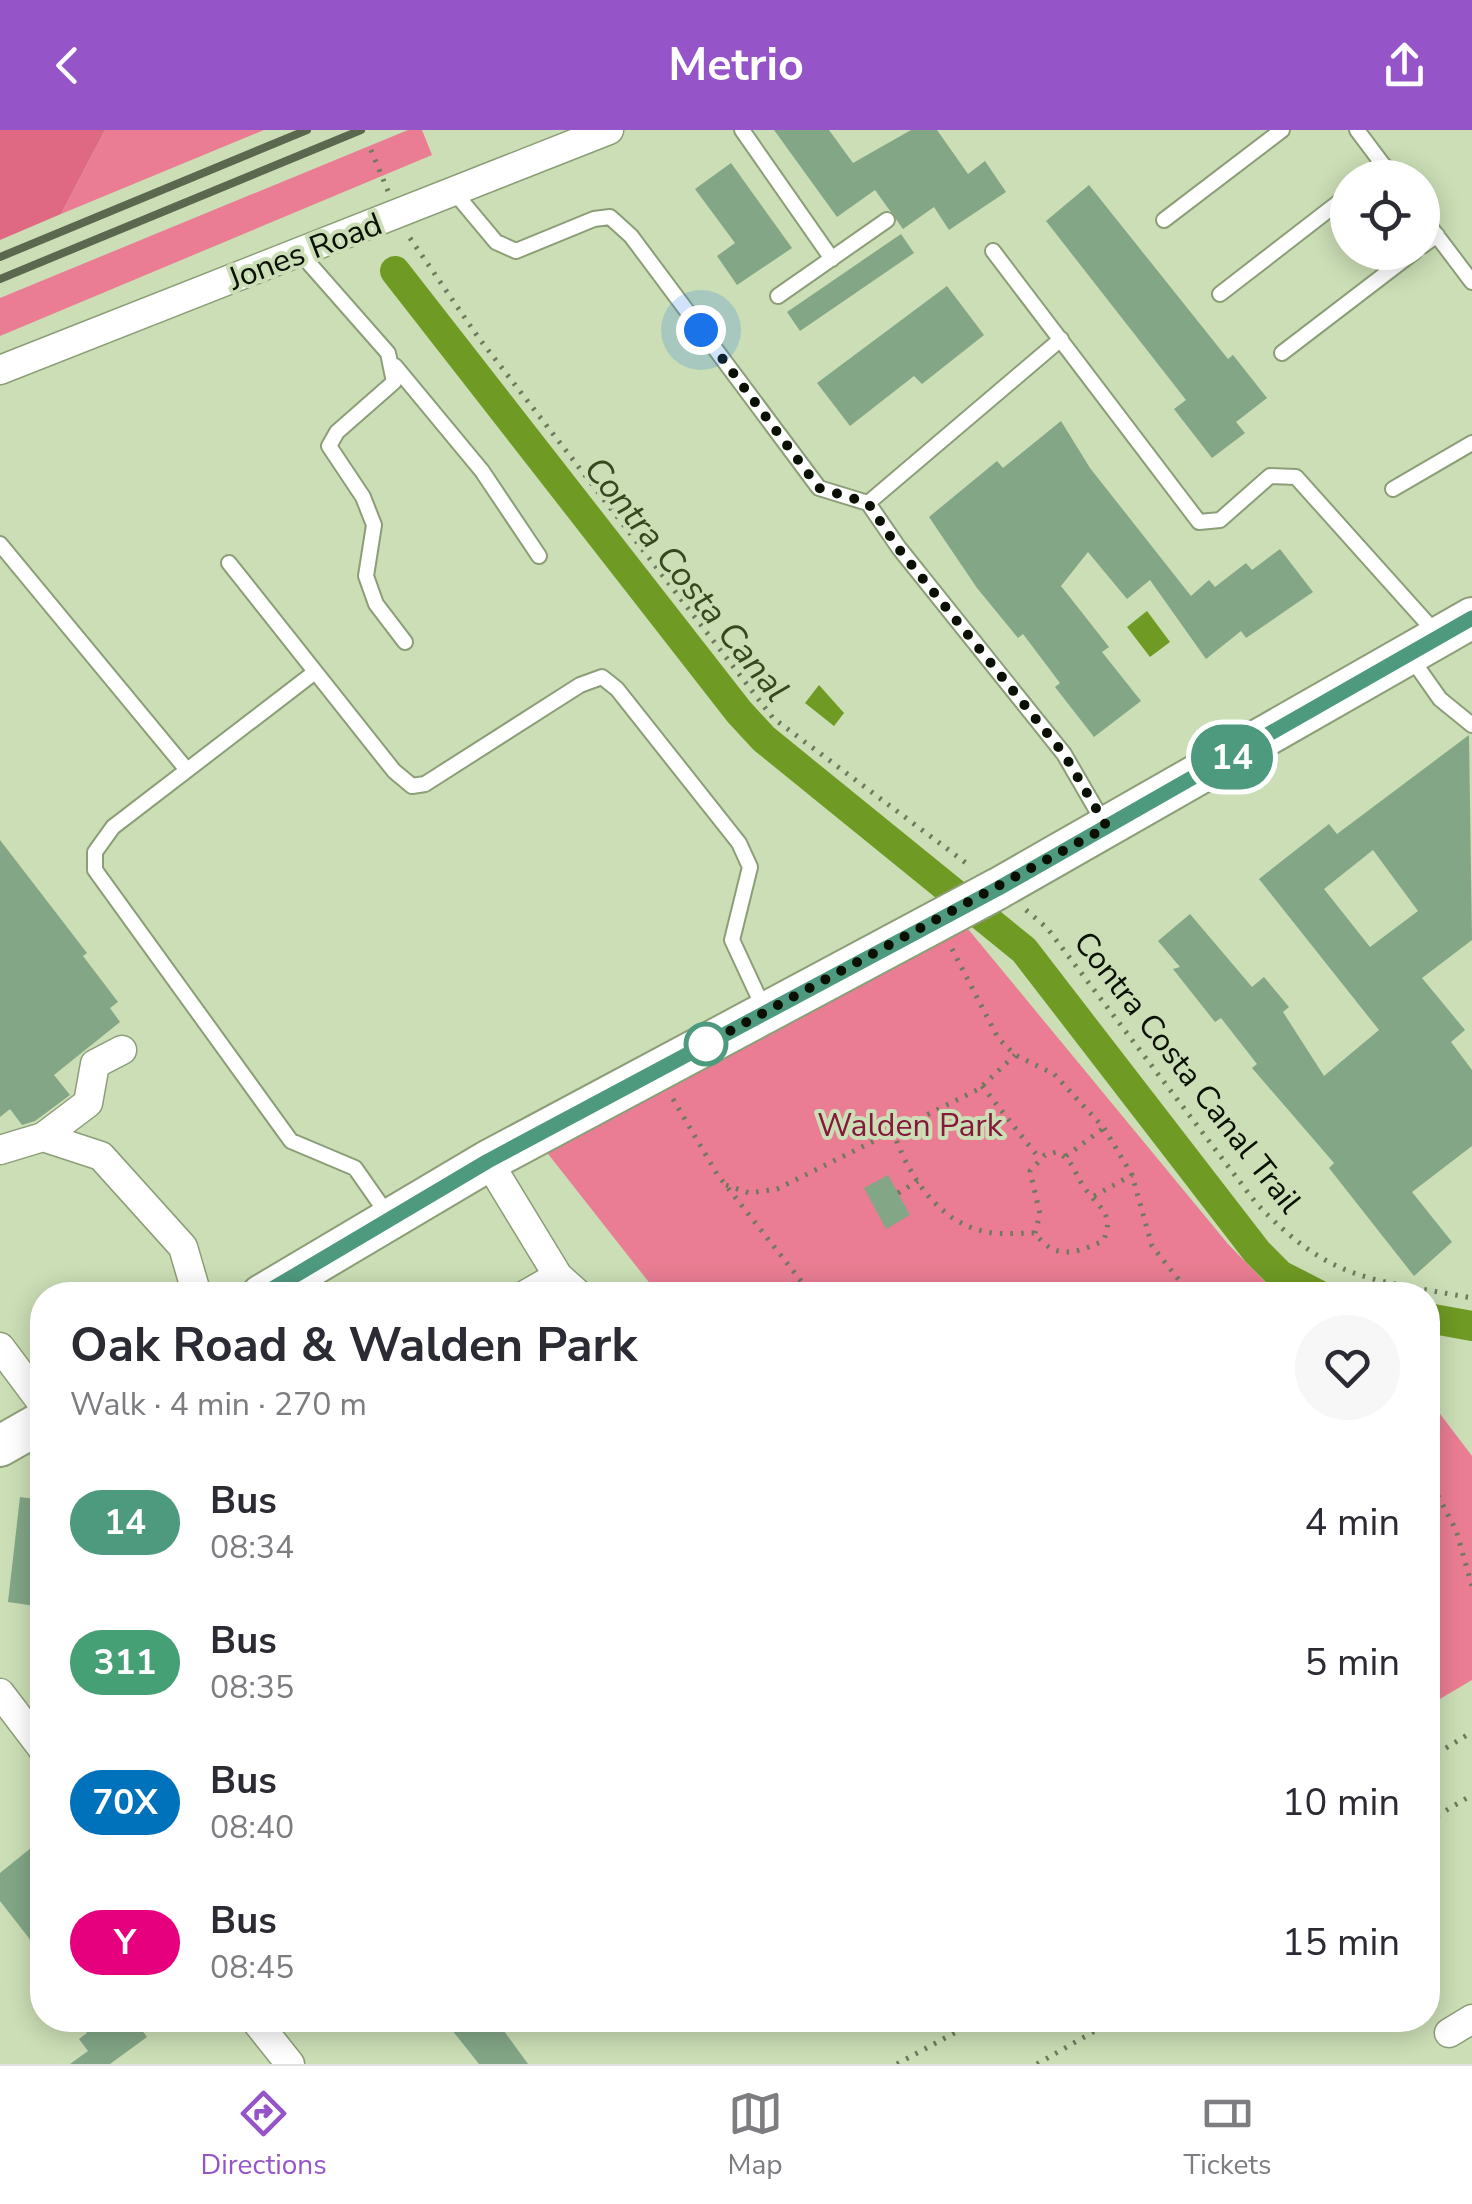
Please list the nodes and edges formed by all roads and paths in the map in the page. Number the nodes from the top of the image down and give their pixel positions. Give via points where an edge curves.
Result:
1 (609, 130) edge
2 (742, 130) edge
3 (1282, 130) edge
4 (1357, 130) edge
5 (370, 150) dead end
6 (1380, 160) edge
7 (456, 193) junction
8 (389, 194) dead end
9 (1330, 209) edge
10 (888, 220) dead end
11 (1164, 220) dead end
12 (407, 231) dead end
13 (1440, 239) edge
14 (993, 251) dead end
15 (300, 253) junction
16 (832, 259) junction
17 (1391, 270) edge
18 (1472, 282) edge
19 (1220, 294) dead end
20 (778, 296) dead end
21 (1061, 339) junction
22 (1282, 354) dead end
23 (394, 366) junction
24 (0, 370) edge
25 (1472, 443) edge
26 (1393, 489) dead end
27 (868, 503) junction
28 (0, 544) edge
29 (539, 556) dead end
30 (229, 562) dead end
31 (1440, 636) edge
32 (404, 642) dead end
33 (315, 672) junction
34 (1472, 725) edge
35 (187, 770) junction
36 (1107, 827) junction
37 (957, 855) dead end
38 (946, 916) junction
39 (1040, 923) dead end
40 (766, 1012) junction
41 (122, 1050) dead end
42 (1015, 1055) junction
43 (653, 1072) junction
44 (982, 1086) junction
45 (1104, 1128) junction
46 (893, 1132) junction
47 (43, 1138) junction
48 (0, 1150) edge
49 (1066, 1156) junction
50 (1040, 1159) junction
51 (488, 1161) junction
52 (1132, 1174) junction
53 (918, 1181) junction
54 (726, 1185) junction
55 (898, 1193) dead end
56 (1094, 1196) junction
57 (391, 1218) junction
58 (1035, 1233) junction
59 (193, 1282) edge
60 (284, 1282) edge
61 (565, 1282) edge
62 (802, 1282) edge
63 (1180, 1282) edge
64 (1385, 1282) edge
65 (1440, 1292) edge
66 (1472, 1298) edge
67 (0, 1347) edge
68 (30, 1387) edge
69 (30, 1429) edge
70 (0, 1446) edge
71 (1440, 1499) edge
72 (1472, 1586) edge
73 (0, 1693) edge
74 (30, 1732) edge
75 (1472, 1732) edge
76 (1440, 1752) edge
77 (1472, 1795) edge
78 (1440, 1814) edge
79 (265, 2032) edge
80 (956, 2032) edge
81 (1093, 2032) edge
82 (290, 2064) edge
83 (897, 2064) edge
84 (1037, 2064) edge

1 - 7 street, Jones Road
2 - 16 lane
3 - 11 lane
4 - 6 lane
5 - 8 path
7 - 15 street, Jones Road
7 - 27 lane via 496,242 516,252 610,217 631,236 819,488
9 - 19 lane
10 - 16 lane
12 - 37 path via 478,337 773,718
13 - 18 lane
14 - 21 lane
15 - 23 lane
15 - 24 street, Jones Road
16 - 20 lane
17 - 22 lane
21 - 27 lane
21 - 31 lane via 1199,522 1220,520 1270,476 1296,476
23 - 29 lane via 482,470
23 - 32 lane via 394,382 329,446 374,524 366,576 376,604
25 - 26 lane
27 - 36 lane via 1064,754
28 - 35 lane
30 - 33 lane
31 - 34 lane via 1440,699
31 - 36 main road
33 - 35 lane
33 - 40 lane via 412,786 580,686 602,677 617,688 745,855 748,884 732,940
35 - 57 lane via 113,827 94,852 94,870 292,1141 355,1168
36 - 38 main road
38 - 40 main road
38 - 42 path via 998,1038
39 - 64 path, Contra Costa Canal Trail via 1292,1241 1353,1276
40 - 43 main road
41 - 47 street via 95,1064 88,1103
42 - 44 path
42 - 45 path via 1054,1074
43 - 51 main road
43 - 54 path
44 - 46 path
44 - 50 path
45 - 49 path
45 - 52 path
46 - 53 path
46 - 54 path via 777,1189 749,1192
47 - 48 street
47 - 59 street via 101,1156 183,1246
49 - 50 path via 1056,1152
49 - 56 path
50 - 58 path via 1030,1170 1040,1214
51 - 57 main road
51 - 61 street
52 - 56 path
52 - 63 path via 1152,1246
53 - 55 path
53 - 58 path via 928,1198 964,1224
54 - 62 path
56 - 58 path via 1110,1227 1103,1241 1065,1254
57 - 60 main road
65 - 66 path, Contra Costa Canal Trail
67 - 68 street
69 - 70 main road
71 - 72 path
73 - 74 street
75 - 76 path
77 - 78 path
79 - 82 street
80 - 83 path
81 - 84 path

